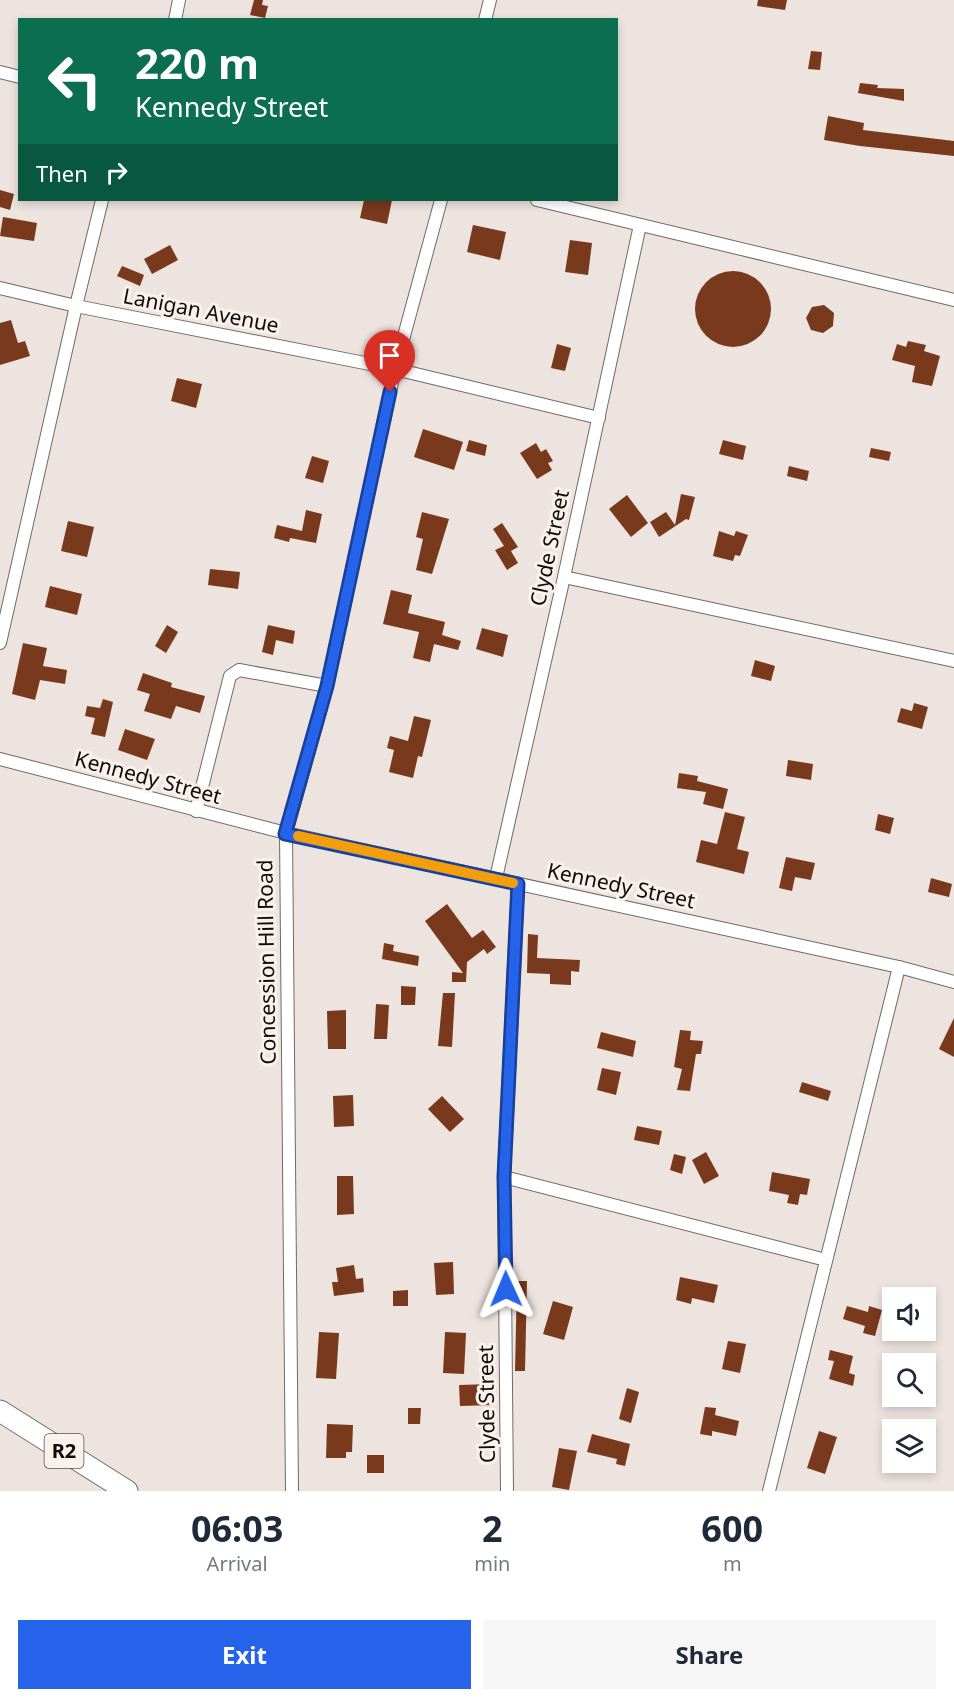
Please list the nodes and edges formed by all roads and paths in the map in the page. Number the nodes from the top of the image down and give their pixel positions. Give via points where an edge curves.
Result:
1 (179, 0) edge
2 (490, 0) edge
3 (175, 18) edge
4 (486, 18) edge
5 (0, 72) edge
6 (18, 76) edge
7 (102, 201) edge
8 (441, 201) edge
9 (541, 201) edge
10 (640, 225) junction
11 (0, 288) edge
12 (954, 300) edge
13 (76, 306) junction
14 (395, 369) junction
15 (599, 418) junction
16 (564, 576) junction
17 (0, 644) edge
18 (954, 661) edge
19 (327, 686) junction
20 (0, 759) edge
21 (195, 811) junction
22 (285, 834) junction
23 (496, 879) junction
24 (518, 884) junction
25 (899, 967) junction
26 (954, 982) edge
27 (504, 1177) junction
28 (826, 1260) junction
29 (0, 1411) edge
30 (127, 1491) edge
31 (292, 1491) edge
32 (507, 1491) edge
33 (769, 1491) edge

1 - 3 street
2 - 4 street
5 - 6 street
7 - 13 street
8 - 14 street, Concession Hill Road
9 - 10 street
10 - 12 street
10 - 15 street, Clyde Street
11 - 13 street, Lanigan Avenue
13 - 14 street, Lanigan Avenue
13 - 17 street
14 - 15 street, Lanigan Avenue
14 - 19 street, Concession Hill Road
15 - 16 street, Clyde Street
16 - 18 street
16 - 23 street, Clyde Street
19 - 21 street via 239,670 230,676
19 - 22 street, Concession Hill Road
20 - 21 street, Kennedy Street
21 - 22 street, Kennedy Street
22 - 23 street, Kennedy Street
22 - 31 street, Concession Hill Road
23 - 24 street, Kennedy Street
24 - 25 street, Kennedy Street
24 - 27 street, Clyde Street
25 - 26 street, Kennedy Street
25 - 28 street
27 - 28 street
27 - 32 street, Clyde Street
28 - 33 street
29 - 30 highway, R2

